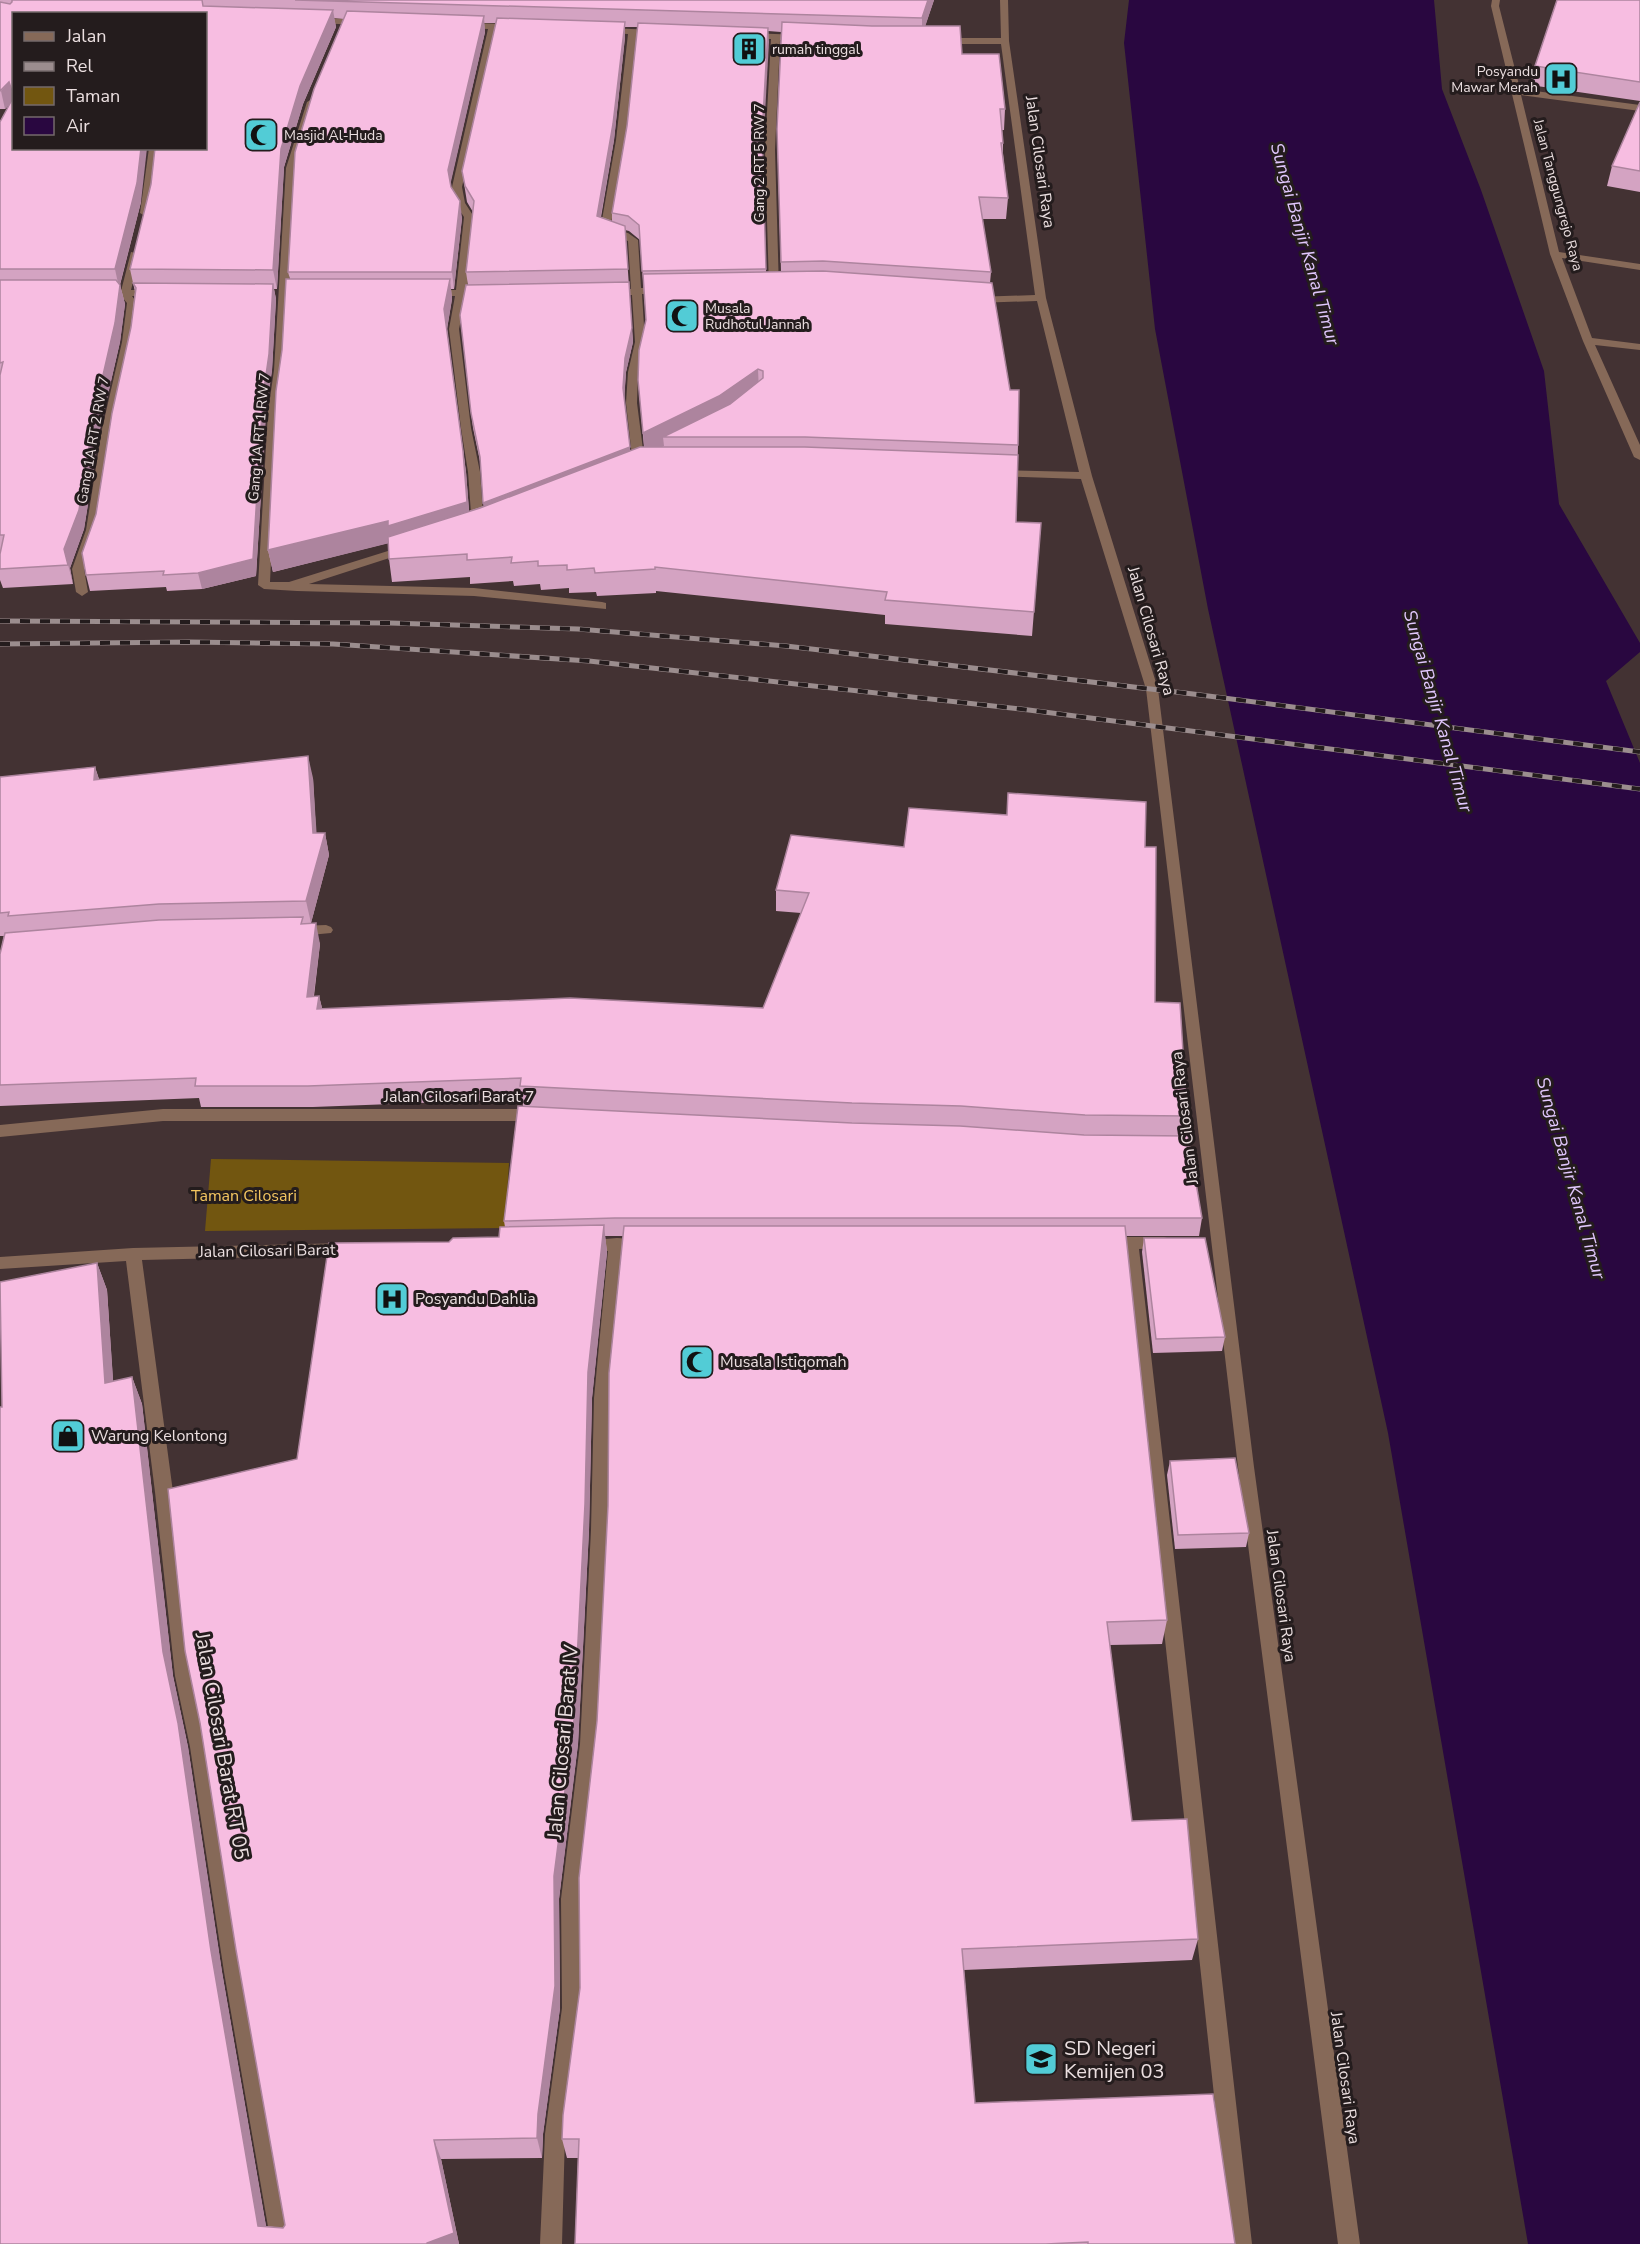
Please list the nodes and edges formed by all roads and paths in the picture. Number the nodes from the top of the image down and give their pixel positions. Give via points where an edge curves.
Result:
1 (1004, 0) edge
2 (1496, 0) edge
3 (310, 21) edge
4 (379, 23) edge
5 (459, 25) edge
6 (492, 27) junction
7 (528, 28) edge
8 (598, 31) edge
9 (633, 32) junction
10 (669, 33) edge
11 (740, 36) edge
12 (776, 37) junction
13 (812, 39) edge
14 (927, 41) edge
15 (1005, 42) junction
16 (1515, 91) junction
17 (314, 96) edge
18 (1640, 108) edge
19 (154, 150) edge
20 (142, 225) edge
21 (137, 247) edge
22 (1555, 254) junction
23 (1640, 267) edge
24 (763, 289) edge
25 (670, 291) edge
26 (601, 292) edge
27 (636, 292) junction
28 (168, 293) edge
29 (425, 293) edge
30 (496, 293) edge
31 (91, 294) edge
32 (125, 294) junction
33 (461, 294) junction
34 (1041, 298) junction
35 (968, 300) edge
36 (1588, 341) junction
37 (1640, 347) edge
38 (1640, 457) edge
39 (642, 464) edge
40 (981, 472) edge
41 (1086, 476) junction
42 (478, 526) edge
43 (423, 544) edge
44 (290, 586) junction
45 (82, 592) dead end
46 (602, 606) dead end
47 (326, 930) dead end
48 (280, 931) edge
49 (551, 1115) edge
50 (0, 1131) edge
51 (1130, 1243) junction
52 (617, 1244) junction
53 (653, 1244) edge
54 (1095, 1244) edge
55 (1174, 1244) edge
56 (570, 1245) edge
57 (369, 1249) edge
58 (133, 1254) junction
59 (0, 1263) edge
60 (282, 2244) edge
61 (551, 2244) edge
62 (1241, 2244) edge
63 (1349, 2244) edge

1 - 15 street, Jalan Cilosari Raya
2 - 16 street, Jalan Tanggungrejo Raya
3 - 4 street via 343,25
5 - 6 street
6 - 7 street
6 - 33 street via 457,187 460,203 469,217
8 - 9 street
9 - 10 street
9 - 27 street via 621,140 605,231 633,240
11 - 12 street
12 - 13 street
12 - 24 street, Gang 2 RT 5 RW 7 via 770,150 779,289
14 - 15 street
15 - 34 street, Jalan Cilosari Raya
16 - 18 street
16 - 22 street, Jalan Tanggungrejo Raya
17 - 44 street, Gang 1A RT 1 RW 7 via 291,168 264,585
19 - 20 street
21 - 32 street
22 - 23 street
22 - 36 street, Jalan Tanggungrejo Raya
25 - 27 street
26 - 27 street
27 - 39 street via 640,342 635,356 631,433
28 - 32 street
29 - 33 street
30 - 33 street
31 - 32 street
32 - 45 street, Gang 1A RT 2 RW 7 via 132,303 127,342 92,530 78,568
33 - 42 street via 454,329
34 - 35 street
34 - 41 street, Jalan Cilosari Raya
36 - 37 street
36 - 38 street, Jalan Tanggungrejo Raya
40 - 41 street
41 - 63 street, Jalan Cilosari Raya via 1152,689 1200,1145
43 - 44 street
44 - 46 street via 474,592
47 - 48 street
49 - 50 street, Jalan Cilosari Barat 7 via 163,1115
51 - 54 street
51 - 55 street
51 - 62 street
52 - 53 street
52 - 56 street
52 - 61 street, Jalan Cilosari Barat IV via 602,1398 589,1744 572,1899 572,2008 555,2134
57 - 58 street, Jalan Cilosari Barat
58 - 59 street, Jalan Cilosari Barat
58 - 60 street, Jalan Cilosari Barat RT 05 via 184,1676 200,1746 234,1972

